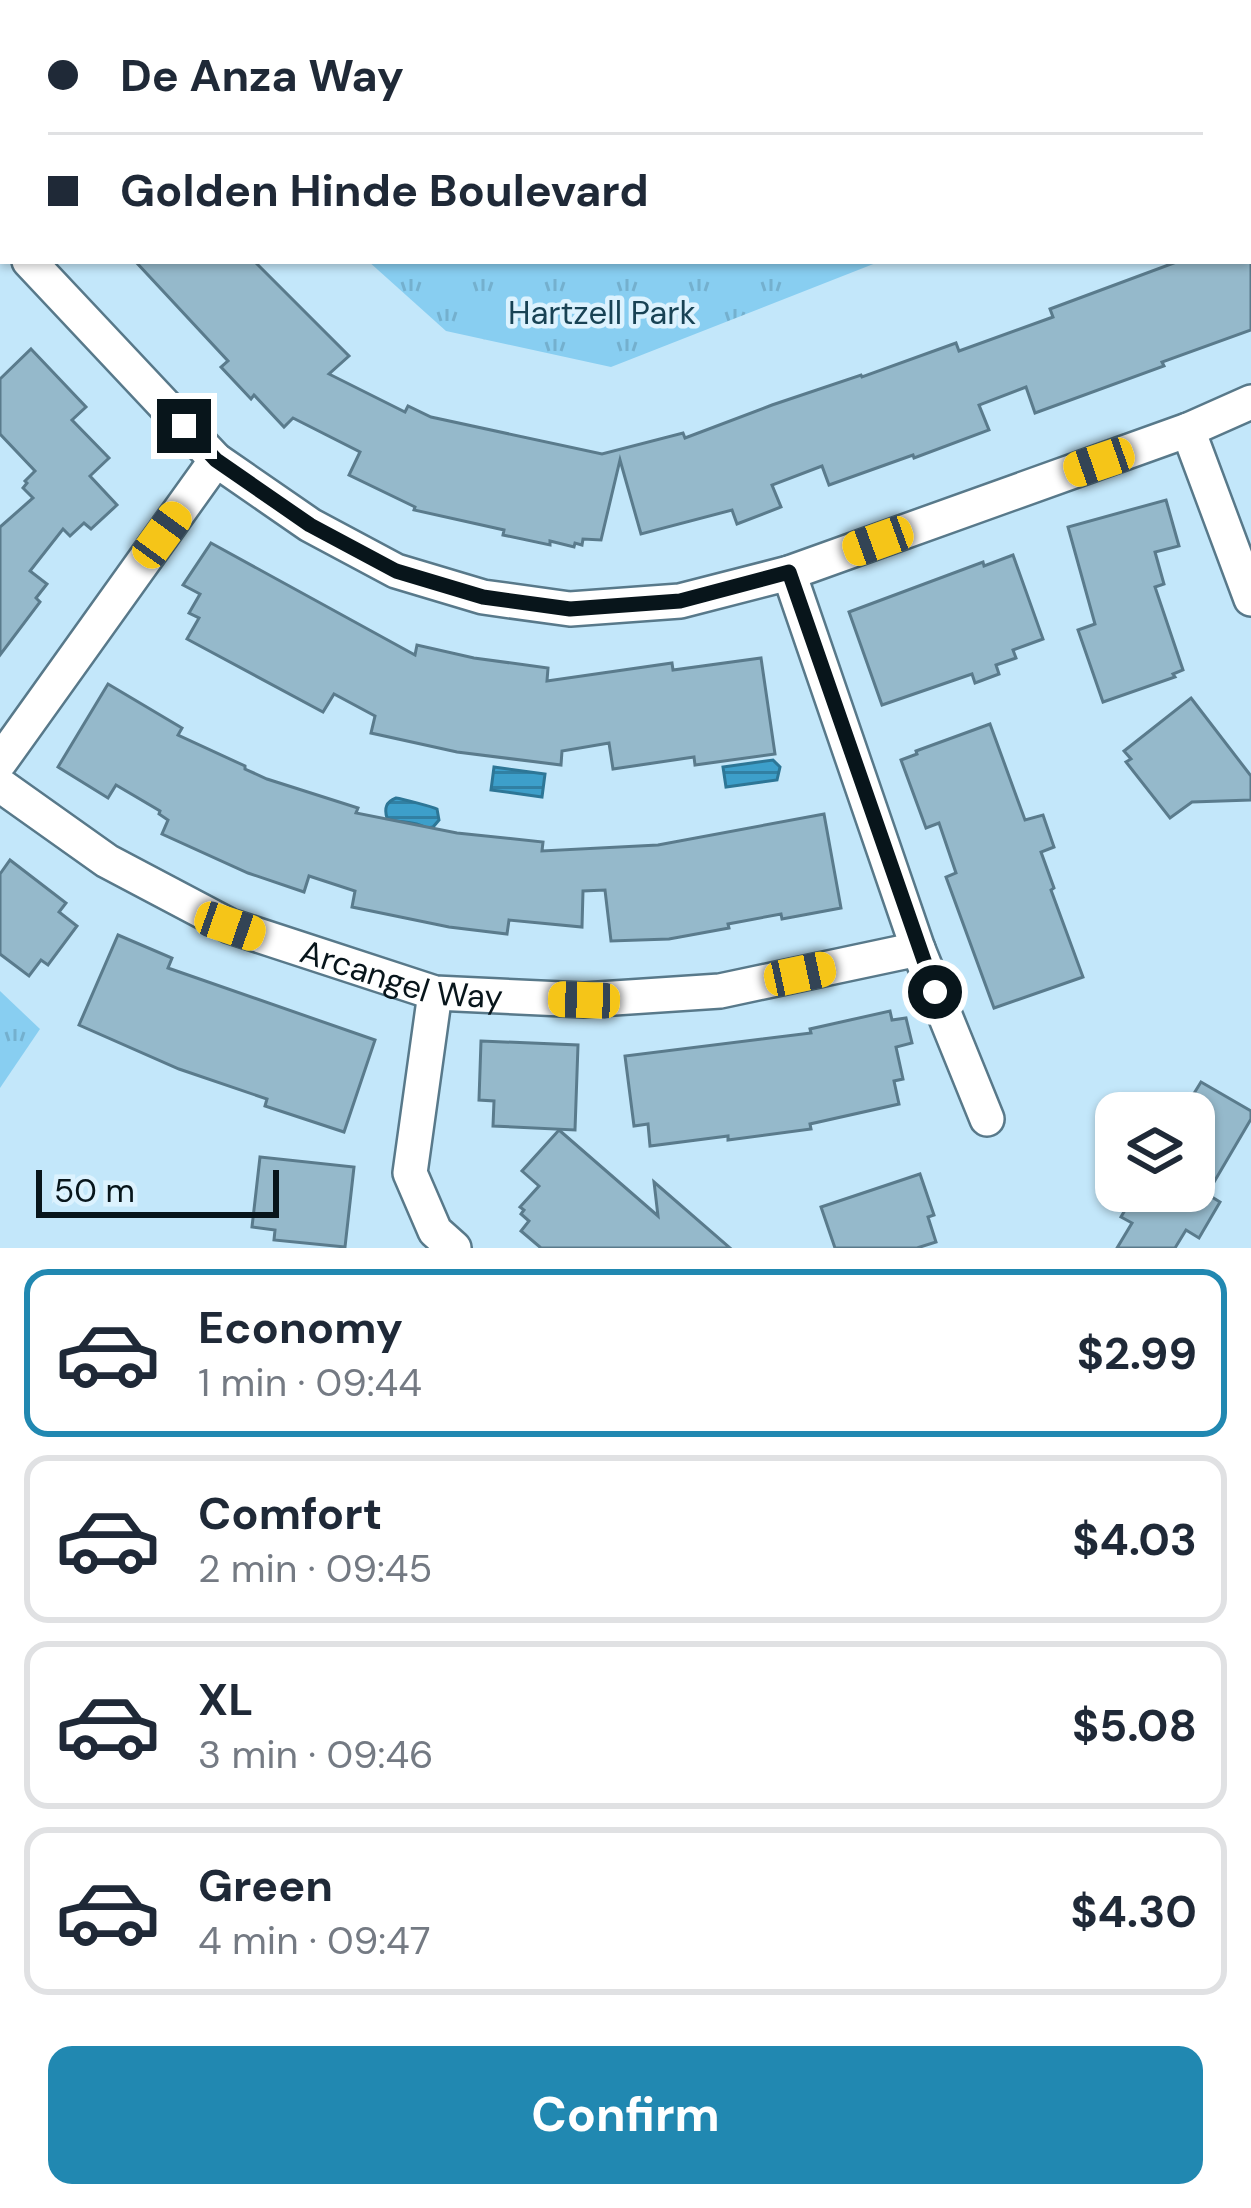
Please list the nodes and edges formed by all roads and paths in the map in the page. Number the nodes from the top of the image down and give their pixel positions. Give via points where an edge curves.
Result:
1 (32, 264) edge
2 (1251, 402) edge
3 (1188, 430) junction
4 (216, 460) junction
5 (789, 572) junction
6 (1251, 599) edge
7 (0, 762) edge
8 (0, 785) edge
9 (918, 949) junction
10 (435, 993) junction
11 (987, 1119) dead end
12 (454, 1248) edge

1 - 4 street
2 - 3 street
3 - 5 street
3 - 6 street
4 - 5 street via 396,571 483,597 570,609 680,601
4 - 7 street
5 - 9 street
8 - 10 street, Arcangel Way via 107,861 230,926
9 - 10 street, Arcangel Way via 720,991 584,1000
9 - 11 street
10 - 12 street via 410,1173 435,1231

